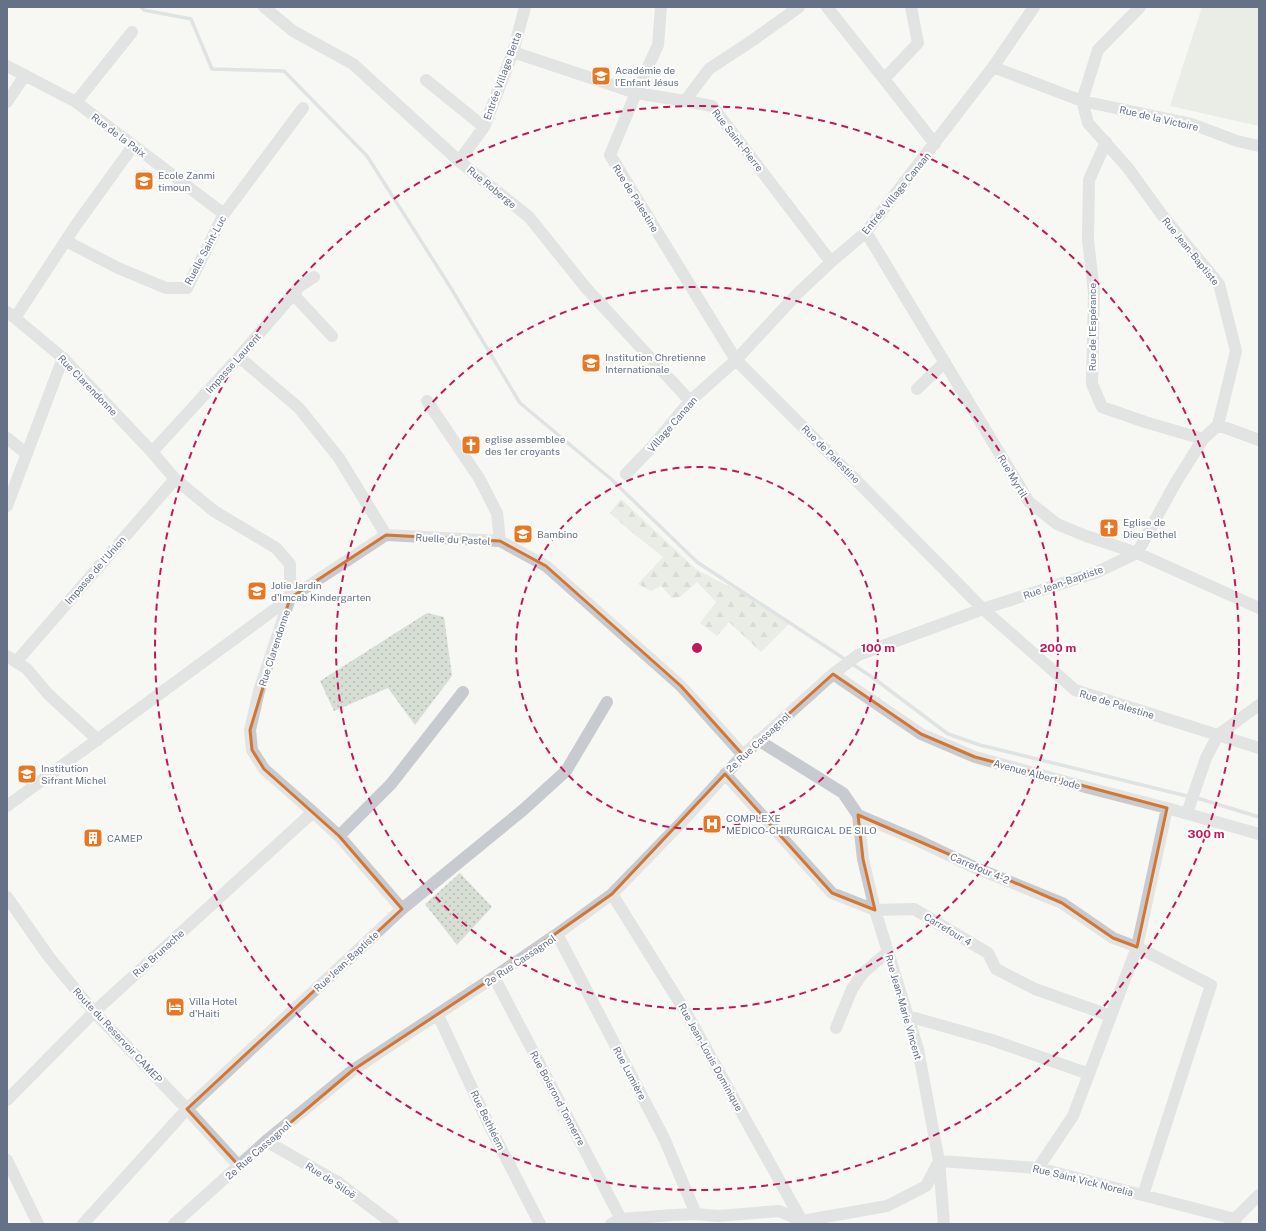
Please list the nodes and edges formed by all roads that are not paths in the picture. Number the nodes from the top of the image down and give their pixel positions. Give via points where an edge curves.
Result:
1 (264, 7) edge
2 (525, 7) edge
3 (661, 7) edge
4 (799, 7) edge
5 (827, 7) edge
6 (911, 7) edge
7 (1034, 7) edge
8 (1140, 7) edge
9 (132, 32) dead end
10 (513, 52) junction
11 (7, 66) edge
12 (993, 67) junction
13 (25, 75) junction
14 (884, 78) junction
15 (426, 80) dead end
16 (636, 93) junction
17 (685, 101) junction
18 (1082, 101) junction
19 (7, 102) edge
20 (76, 102) junction
21 (303, 108) dead end
22 (484, 127) junction
23 (1106, 142) junction
24 (935, 144) junction
25 (133, 146) junction
26 (1259, 146) edge
27 (459, 161) junction
28 (224, 214) junction
29 (866, 232) junction
30 (66, 241) junction
31 (831, 262) junction
32 (314, 277) dead end
33 (293, 294) junction
34 (11, 315) edge
35 (332, 336) dead end
36 (239, 357) junction
37 (63, 358) junction
38 (736, 360) junction
39 (945, 362) junction
40 (917, 389) dead end
41 (427, 401) dead end
42 (690, 401) junction
43 (1218, 424) junction
44 (7, 438) edge
45 (1203, 439) junction
46 (1259, 440) edge
47 (152, 452) junction
48 (27, 454) junction
49 (626, 474) dead end
50 (175, 479) junction
51 (7, 506) edge
52 (386, 535) junction
53 (500, 541) junction
54 (1137, 553) junction
55 (290, 598) junction
56 (1259, 608) edge
57 (983, 609) junction
58 (858, 655) joint
59 (11, 659) edge
60 (837, 671) junction
61 (463, 692) dead end
62 (607, 702) dead end
63 (1259, 705) edge
64 (1218, 735) junction
65 (98, 740) junction
66 (758, 740) junction
67 (1259, 748) edge
68 (742, 754) junction
69 (725, 774) junction
70 (7, 806) edge
71 (1168, 808) junction
72 (313, 812) junction
73 (1187, 813) junction
74 (858, 815) junction
75 (1259, 834) edge
76 (338, 836) junction
77 (612, 894) junction
78 (7, 899) edge
79 (402, 909) junction
80 (875, 910) junction
81 (557, 934) junction
82 (1137, 947) junction
83 (888, 952) junction
84 (494, 977) junction
85 (94, 1012) junction
86 (438, 1014) junction
87 (908, 1016) junction
88 (1110, 1016) junction
89 (836, 1028) dead end
90 (1089, 1074) junction
91 (7, 1100) edge
92 (187, 1109) junction
93 (266, 1141) junction
94 (7, 1160) edge
95 (939, 1161) junction
96 (239, 1166) junction
97 (1038, 1168) junction
98 (1143, 1195) junction
99 (1259, 1195) edge
100 (696, 1214) junction
101 (721, 1220) edge
102 (616, 1222) edge
103 (1234, 1222) edge
104 (803, 1223) edge
105 (38, 1224) edge
106 (83, 1224) edge
107 (174, 1224) edge
108 (393, 1224) edge
109 (540, 1224) edge
110 (944, 1224) edge

1 - 27 street, Rue Roberge via 293,31 353,64
2 - 10 street, Entrée Village Betta
3 - 16 street, Rue de Palestine via 658,45
4 - 17 street via 709,69
5 - 14 street
6 - 14 street via 918,43
7 - 12 street, Entrée Village Canaan
8 - 18 street via 1098,50
9 - 20 street
10 - 16 street, Rue Saint-Pierre
10 - 22 street, Entrée Village Betta
11 - 13 street, Rue de la Paix
12 - 18 street, Rue de la Victoire
12 - 24 street, Entrée Village Canaan
13 - 19 street
13 - 20 street, Rue de la Paix
14 - 24 street
15 - 22 street
16 - 17 street, Rue Saint-Pierre
16 - 38 street, Rue de Palestine via 610,155
17 - 31 street, Rue Saint-Pierre via 712,106
18 - 23 street, Rue Jean-Baptiste via 1088,123
18 - 26 street, Rue de la Victoire via 1192,124 1236,141
20 - 25 street, Rue de la Paix
21 - 28 street, Ruelle Saint-Luc
22 - 27 street, Entrée Village Betta
23 - 43 street, Rue Jean-Baptiste via 1219,284 1236,351
23 - 45 street, Rue de l'Espérance via 1089,180 1088,240 1094,292 1092,384 1102,407
24 - 29 street, Entrée Village Canaan
25 - 28 street, Rue de la Paix
25 - 30 street
27 - 42 street, Rue Roberge via 529,217 586,288
28 - 30 street, Ruelle Saint-Luc via 187,288 166,288 118,268
29 - 31 street, Entrée Village Canaan
29 - 39 street, Rue Myrtil
30 - 34 street
31 - 38 street, Entrée Village Canaan via 797,294
32 - 33 street, Impasse Laurent
33 - 35 street
33 - 36 street, Impasse Laurent
34 - 37 street, Rue Clarendonne
36 - 47 street, Impasse Laurent
36 - 52 street via 299,408 339,458
37 - 47 street, Rue Clarendonne
37 - 48 street
38 - 42 street, Village Canaan
38 - 57 street, Rue de Palestine
39 - 40 street
39 - 54 street, Rue Myrtil via 1029,502 1057,524
41 - 53 street via 479,478 497,513
42 - 49 street, Village Canaan
43 - 45 street
43 - 46 street
44 - 48 street
45 - 54 street
47 - 50 street, Rue Clarendonne
48 - 51 street
50 - 55 street, Rue Clarendonne via 214,511 276,548 290,564
50 - 59 street, Impasse de l'Union
52 - 53 street, Ruelle du Pastel
52 - 55 street
53 - 68 street, Ruelle du Pastel via 546,566 681,686
54 - 56 street, Rue Myrtil
54 - 57 street, Rue Jean-Baptiste via 1097,572
55 - 65 street
55 - 72 street, Rue Clarendonne via 259,691 250,730 252,750 264,769
57 - 58 street, Rue Jean-Baptiste
57 - 64 street, Rue de Palestine via 1074,690
58 - 60 street, 2e Rue Cassagnol
59 - 65 street via 27,669 48,694
60 - 66 street, 2e Rue Cassagnol
60 - 71 street, Avenue Albert Jode via 921,734 975,758
61 - 76 street via 391,784
62 - 79 street, Rue Jean-Baptiste via 566,771 523,810
63 - 64 street
64 - 67 street, Rue de Palestine
64 - 73 street via 1206,758
65 - 70 street
66 - 68 street, 2e Rue Cassagnol
66 - 74 street via 843,793
68 - 69 street, 2e Rue Cassagnol
69 - 77 street, 2e Rue Cassagnol
69 - 80 street, Carrefour 4 via 832,893
71 - 73 street, Avenue Albert Jode
71 - 82 street
72 - 76 street, Rue Clarendonne
72 - 85 street, Rue Brunache
73 - 75 street, Avenue Albert Jode
74 - 80 street, Rue Jean-Marie Vincent via 863,859
74 - 82 street, Carrefour 4-2 via 1062,903 1113,938
76 - 79 street, Rue Clarendonne
77 - 81 street, 2e Rue Cassagnol
77 - 104 street, Rue Jean-Louis Dominique via 688,1016
78 - 85 street, Route du Reservoir CAMEP via 49,957
79 - 92 street, Rue Jean-Baptiste
80 - 83 street, Rue Jean-Marie Vincent
80 - 88 street, Carrefour 4 via 914,909 988,953 996,968 1035,989
81 - 84 street, 2e Rue Cassagnol
81 - 100 street, Rue Lumière via 664,1138
82 - 88 street
82 - 98 street, Carrefour 4-2 via 1210,985
83 - 87 street, Rue Jean-Marie Vincent
83 - 89 street via 863,974 852,989
84 - 86 street, 2e Rue Cassagnol
84 - 102 street, Rue Boisrond Tonnerre
85 - 91 street, Rue Brunache
85 - 92 street, Route du Reservoir CAMEP
86 - 93 street, 2e Rue Cassagnol via 353,1070
86 - 109 street, Rue Bethléem via 489,1125
87 - 90 street via 992,1040
87 - 95 street, Rue Jean-Marie Vincent via 918,1049
88 - 90 street
90 - 97 street via 1073,1116
92 - 96 street, Route du Reservoir CAMEP
92 - 106 street, Rue Jean-Baptiste
93 - 96 street, 2e Rue Cassagnol
93 - 108 street, Rue de Siloë via 338,1183
94 - 105 street
95 - 97 street, Rue Saint Vick Norelia
95 - 104 street via 926,1186 887,1206
95 - 110 street, Rue Jean-Marie Vincent
96 - 107 street, 2e Rue Cassagnol
97 - 98 street, Rue Saint Vick Norelia
98 - 103 street, Rue Saint Vick Norelia
99 - 103 street
100 - 101 street
100 - 102 street
101 - 104 street via 778,1211

